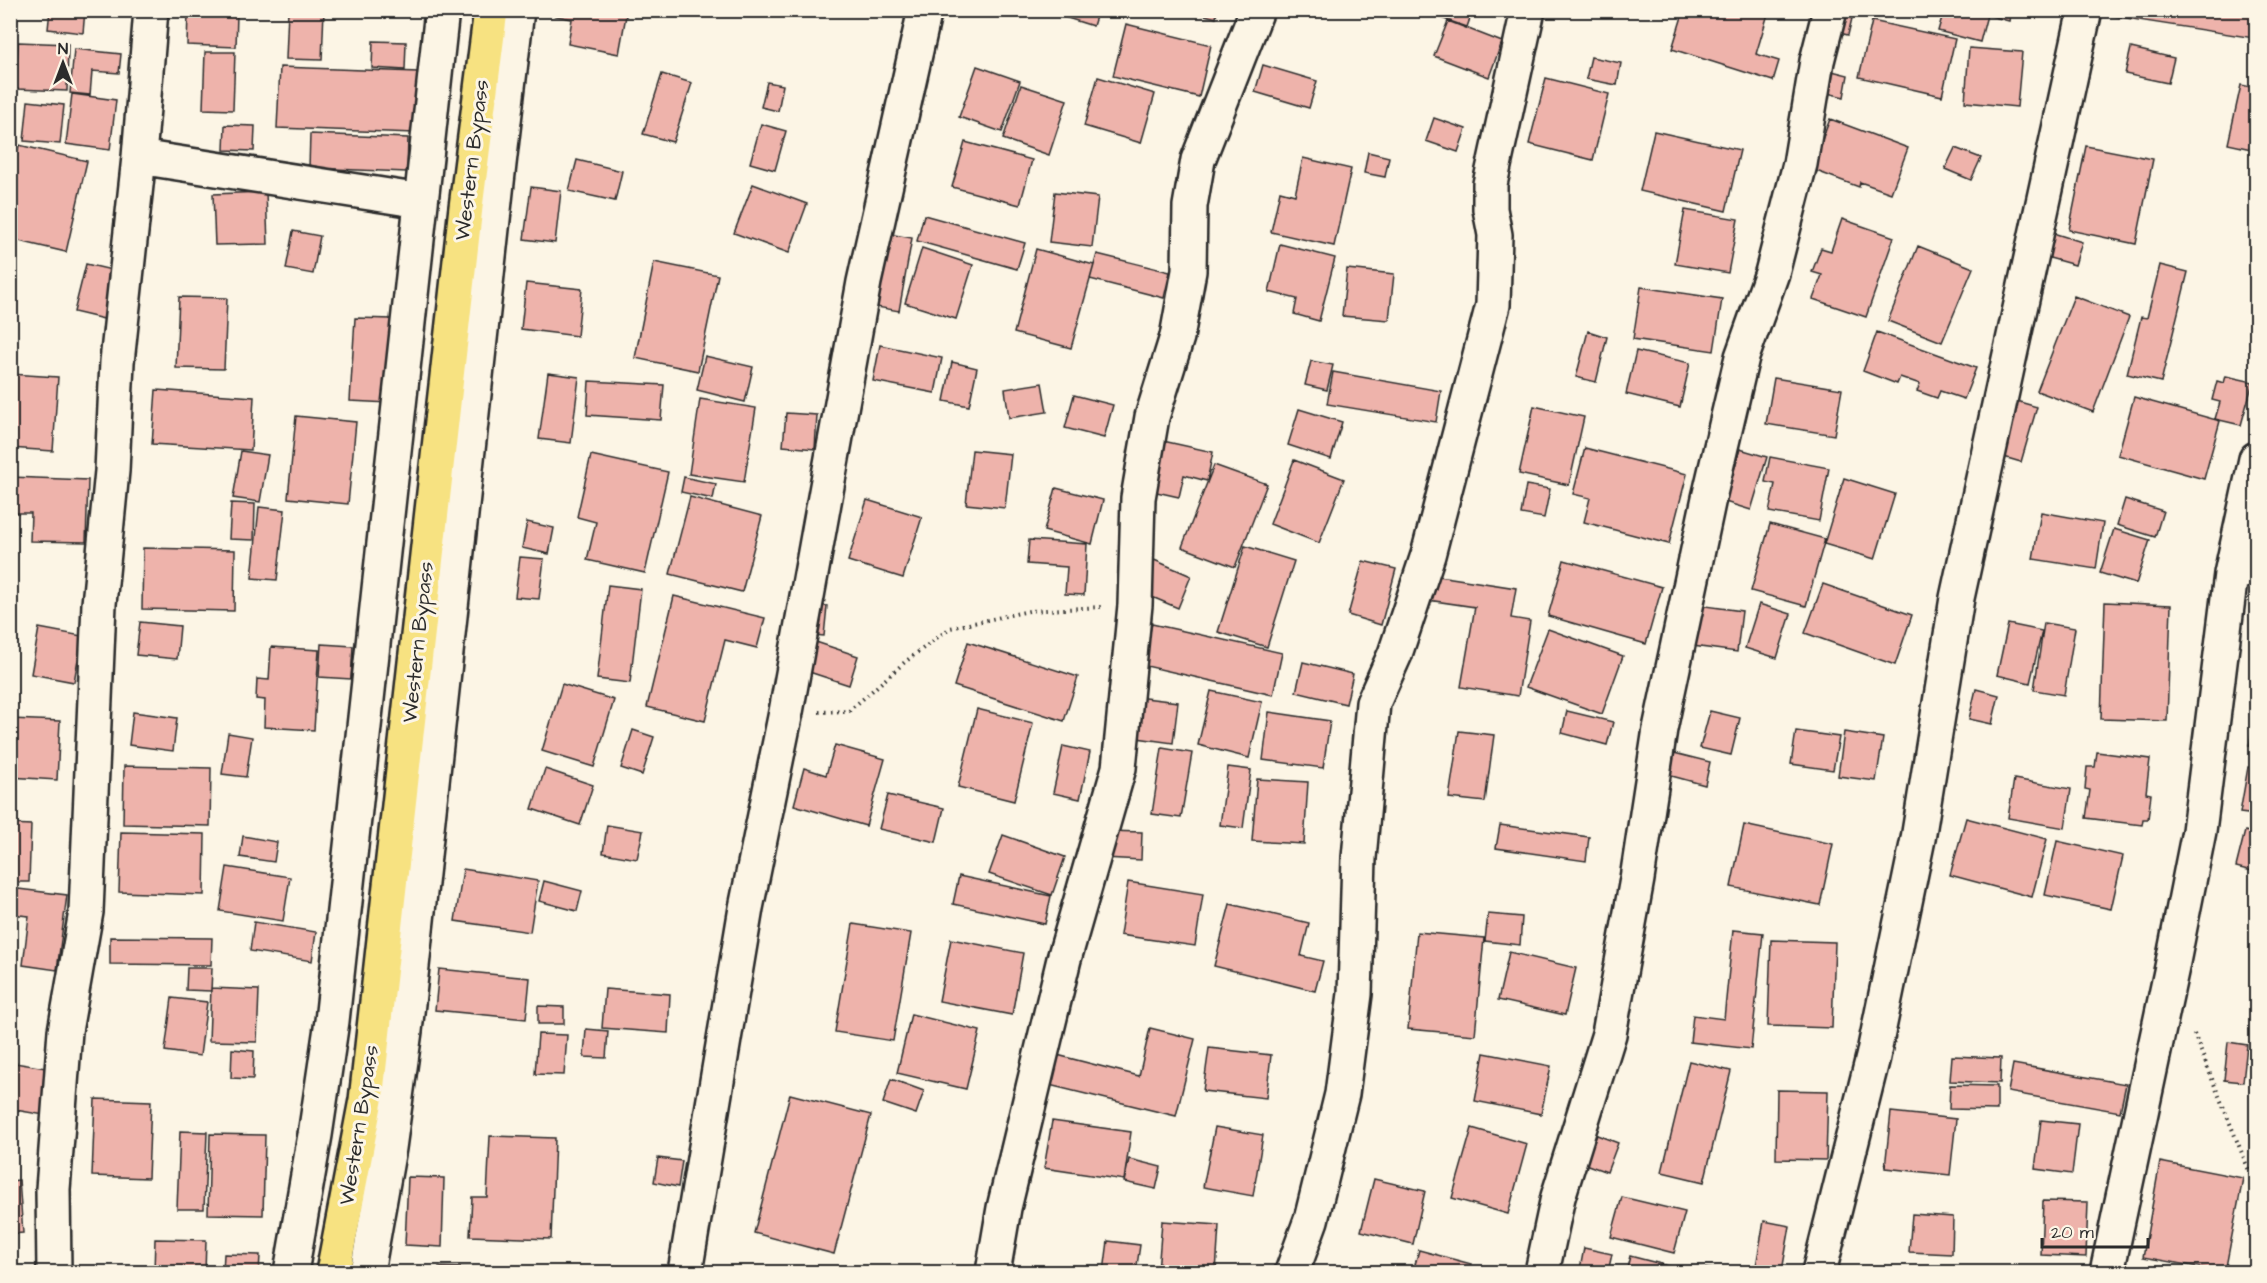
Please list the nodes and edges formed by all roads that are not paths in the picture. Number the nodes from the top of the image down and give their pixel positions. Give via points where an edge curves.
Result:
1 (151, 10) edge
2 (442, 10) edge
3 (491, 10) edge
4 (517, 10) edge
5 (925, 10) edge
6 (1257, 10) edge
7 (1528, 10) edge
8 (1830, 10) edge
9 (2085, 10) edge
10 (139, 157) junction
11 (421, 201) junction
12 (2256, 459) edge
13 (2244, 571) edge
14 (54, 1272) edge
15 (291, 1272) edge
16 (333, 1272) edge
17 (367, 1272) edge
18 (685, 1272) edge
19 (993, 1272) edge
20 (1292, 1272) edge
21 (1542, 1272) edge
22 (1824, 1272) edge
23 (2107, 1272) edge

1 - 10 street
2 - 11 street
3 - 16 main road, Western Bypass via 366,1100
4 - 17 street via 405,1031
5 - 18 street via 864,282 786,712 746,908
6 - 19 street via 1198,160 1190,206 1189,271 1177,337 1152,417 1138,498 1135,605 1119,768 1064,960 1004,1208
7 - 20 street via 1490,184 1495,235 1493,305 1428,555 1395,654 1373,703 1359,858 1355,994 1342,1094 1311,1220
8 - 21 street via 1800,164 1772,273 1742,357 1707,510 1660,729 1609,1034 1558,1197
9 - 22 street via 1957,598 1918,839
10 - 11 street
10 - 14 street via 117,362 112,471 99,604 86,912 65,1031 56,1144
11 - 15 street via 332,1021
12 - 13 street
13 - 23 street via 2199,831

